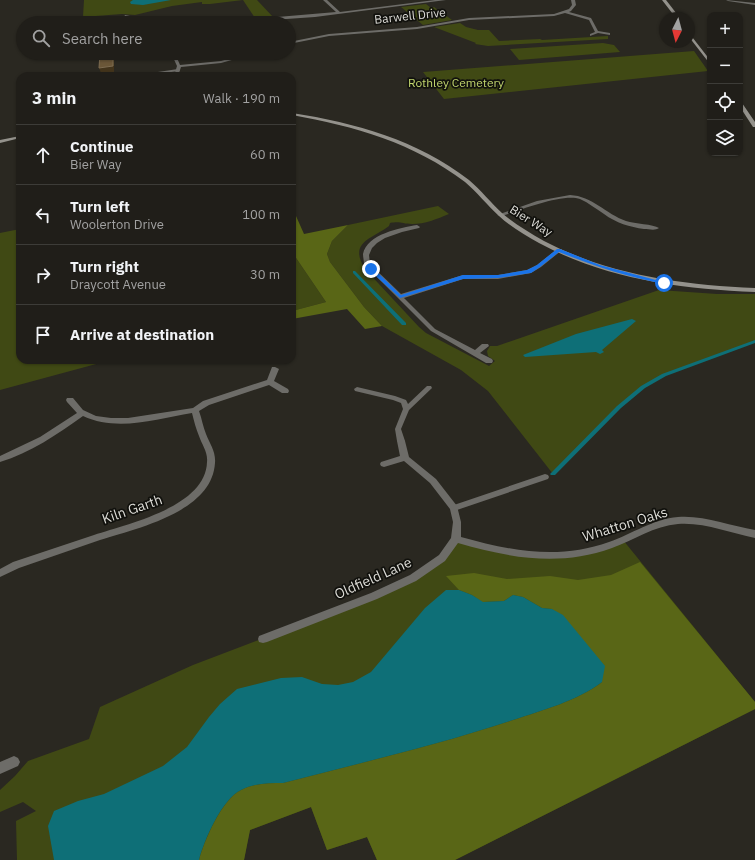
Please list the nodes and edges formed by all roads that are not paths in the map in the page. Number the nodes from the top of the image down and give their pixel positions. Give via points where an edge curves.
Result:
1 (325, 0) edge
2 (444, 0) edge
3 (573, 0) edge
4 (664, 0) edge
5 (728, 0) edge
6 (755, 4) edge
7 (566, 12) junction
8 (673, 12) edge
9 (339, 13) junction
10 (296, 17) edge
11 (597, 32) junction
12 (608, 34) dead end
13 (591, 35) dead end
14 (296, 42) edge
15 (695, 42) edge
16 (707, 59) edge
17 (175, 60) edge
18 (232, 60) edge
19 (178, 68) junction
20 (156, 72) edge
21 (177, 72) edge
22 (743, 108) edge
23 (296, 115) edge
24 (755, 126) edge
25 (16, 138) edge
26 (0, 142) edge
27 (500, 214) junction
28 (417, 227) dead end
29 (639, 227) junction
30 (656, 228) dead end
31 (638, 234) dead end
32 (559, 250) junction
33 (755, 290) edge
34 (400, 297) junction
35 (485, 346) dead end
36 (475, 353) junction
37 (489, 361) dead end
38 (275, 369) dead end
39 (270, 382) junction
40 (429, 388) dead end
41 (357, 389) dead end
42 (285, 391) dead end
43 (70, 400) dead end
44 (406, 409) junction
45 (195, 410) junction
46 (82, 413) junction
47 (401, 441) joint
48 (405, 458) junction
49 (0, 459) edge
50 (384, 464) dead end
51 (545, 477) dead end
52 (454, 508) junction
53 (755, 534) edge
54 (456, 539) junction
55 (0, 573) edge
56 (263, 639) dead end
57 (14, 762) dead end
58 (0, 768) edge

1 - 9 street
2 - 9 street
3 - 7 street via 574,5
4 - 8 street
5 - 6 street
7 - 11 street via 590,19
7 - 14 street, Barwell Drive via 545,16 475,19
9 - 10 street
11 - 12 street
11 - 13 street
15 - 16 street
17 - 19 street
18 - 19 street
19 - 20 lane
19 - 21 street
22 - 24 street
23 - 27 street, Bier Way via 356,128 432,158 472,186
25 - 26 street
27 - 29 street via 576,197 588,200 612,217
27 - 32 street, Bier Way via 514,225
28 - 34 street via 401,227 375,242 369,248 366,259 371,269
29 - 30 street
29 - 31 street
32 - 33 street, Bier Way via 598,266 638,278 694,287
32 - 34 street via 529,272 498,277 463,277
34 - 36 street via 433,330
35 - 36 street
36 - 37 street
38 - 39 street
39 - 42 street
39 - 45 street via 206,403
40 - 44 lane
41 - 44 lane via 395,398 404,402
43 - 46 street
44 - 47 lane via 398,429
45 - 46 street via 126,422
45 - 55 street, Kiln Garth via 211,460 206,481 194,495 178,508 162,516 16,565
46 - 49 street via 28,448
47 - 48 street
48 - 50 street
48 - 52 street via 432,481
51 - 52 lane
52 - 54 street via 457,522
53 - 54 street, Whatton Oaks via 698,522 669,522 609,545 566,556 538,557 498,551
54 - 56 street, Oldfield Lane via 442,558 413,578
57 - 58 street

